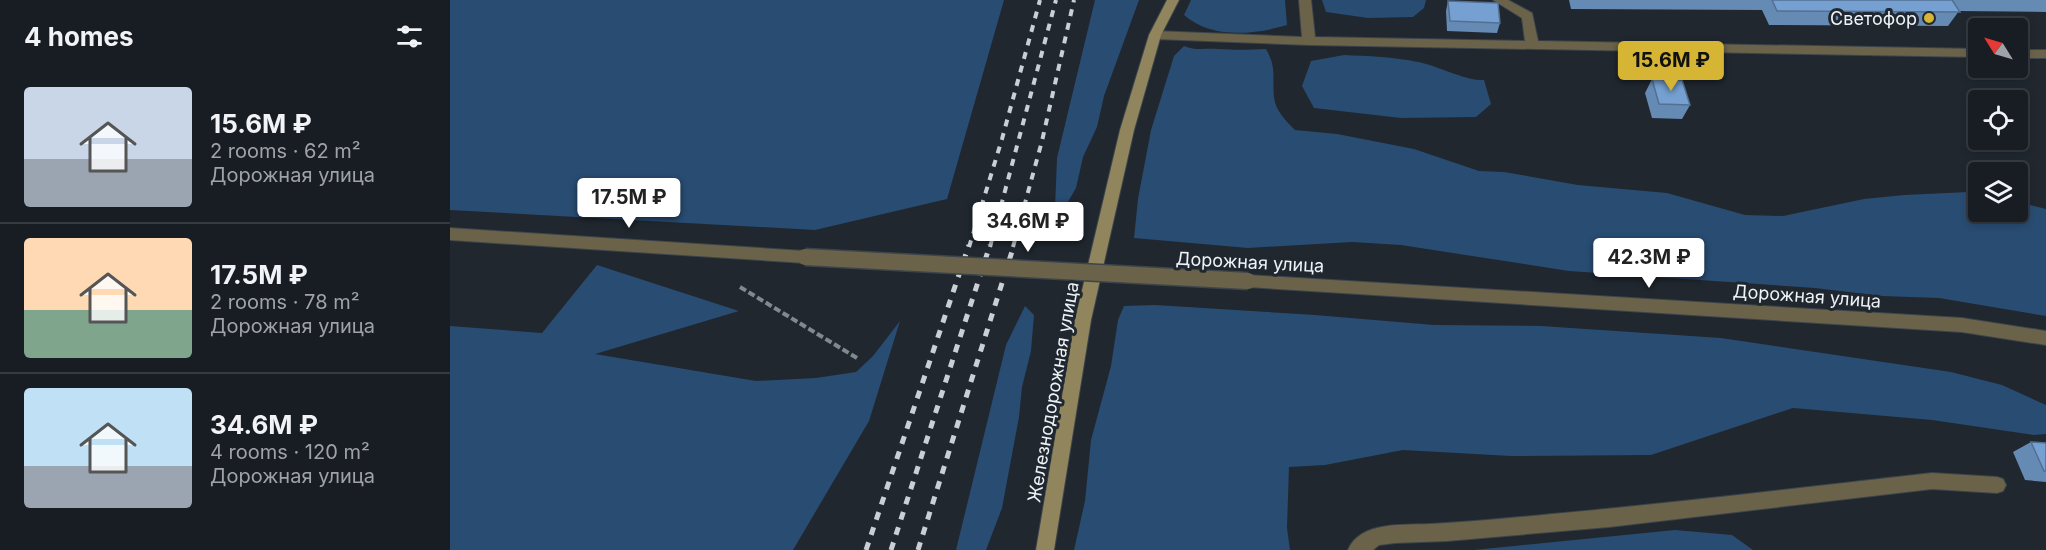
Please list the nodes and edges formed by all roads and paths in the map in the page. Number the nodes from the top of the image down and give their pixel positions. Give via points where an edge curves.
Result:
1 (1173, 0) edge
2 (1305, 0) edge
3 (1499, 0) edge
4 (1155, 35) junction
5 (1309, 41) junction
6 (1532, 45) junction
7 (1968, 53) edge
8 (2028, 54) edge
9 (2046, 54) edge
10 (450, 234) edge
11 (740, 287) dead end
12 (2046, 338) edge
13 (857, 358) dead end
14 (1997, 485) dead end
15 (1045, 550) edge
16 (1357, 550) edge

1 - 4 main road, Железнодорожная улица
2 - 5 street
3 - 6 street via 1528,16
4 - 5 street
4 - 15 main road, Железнодорожная улица via 1127,130 1083,320
5 - 6 street
6 - 7 street
8 - 9 street
10 - 12 street, Дорожная улица, bridge via 1962,325
11 - 13 path
14 - 16 street via 1932,481 1598,519 1395,534 1377,537

